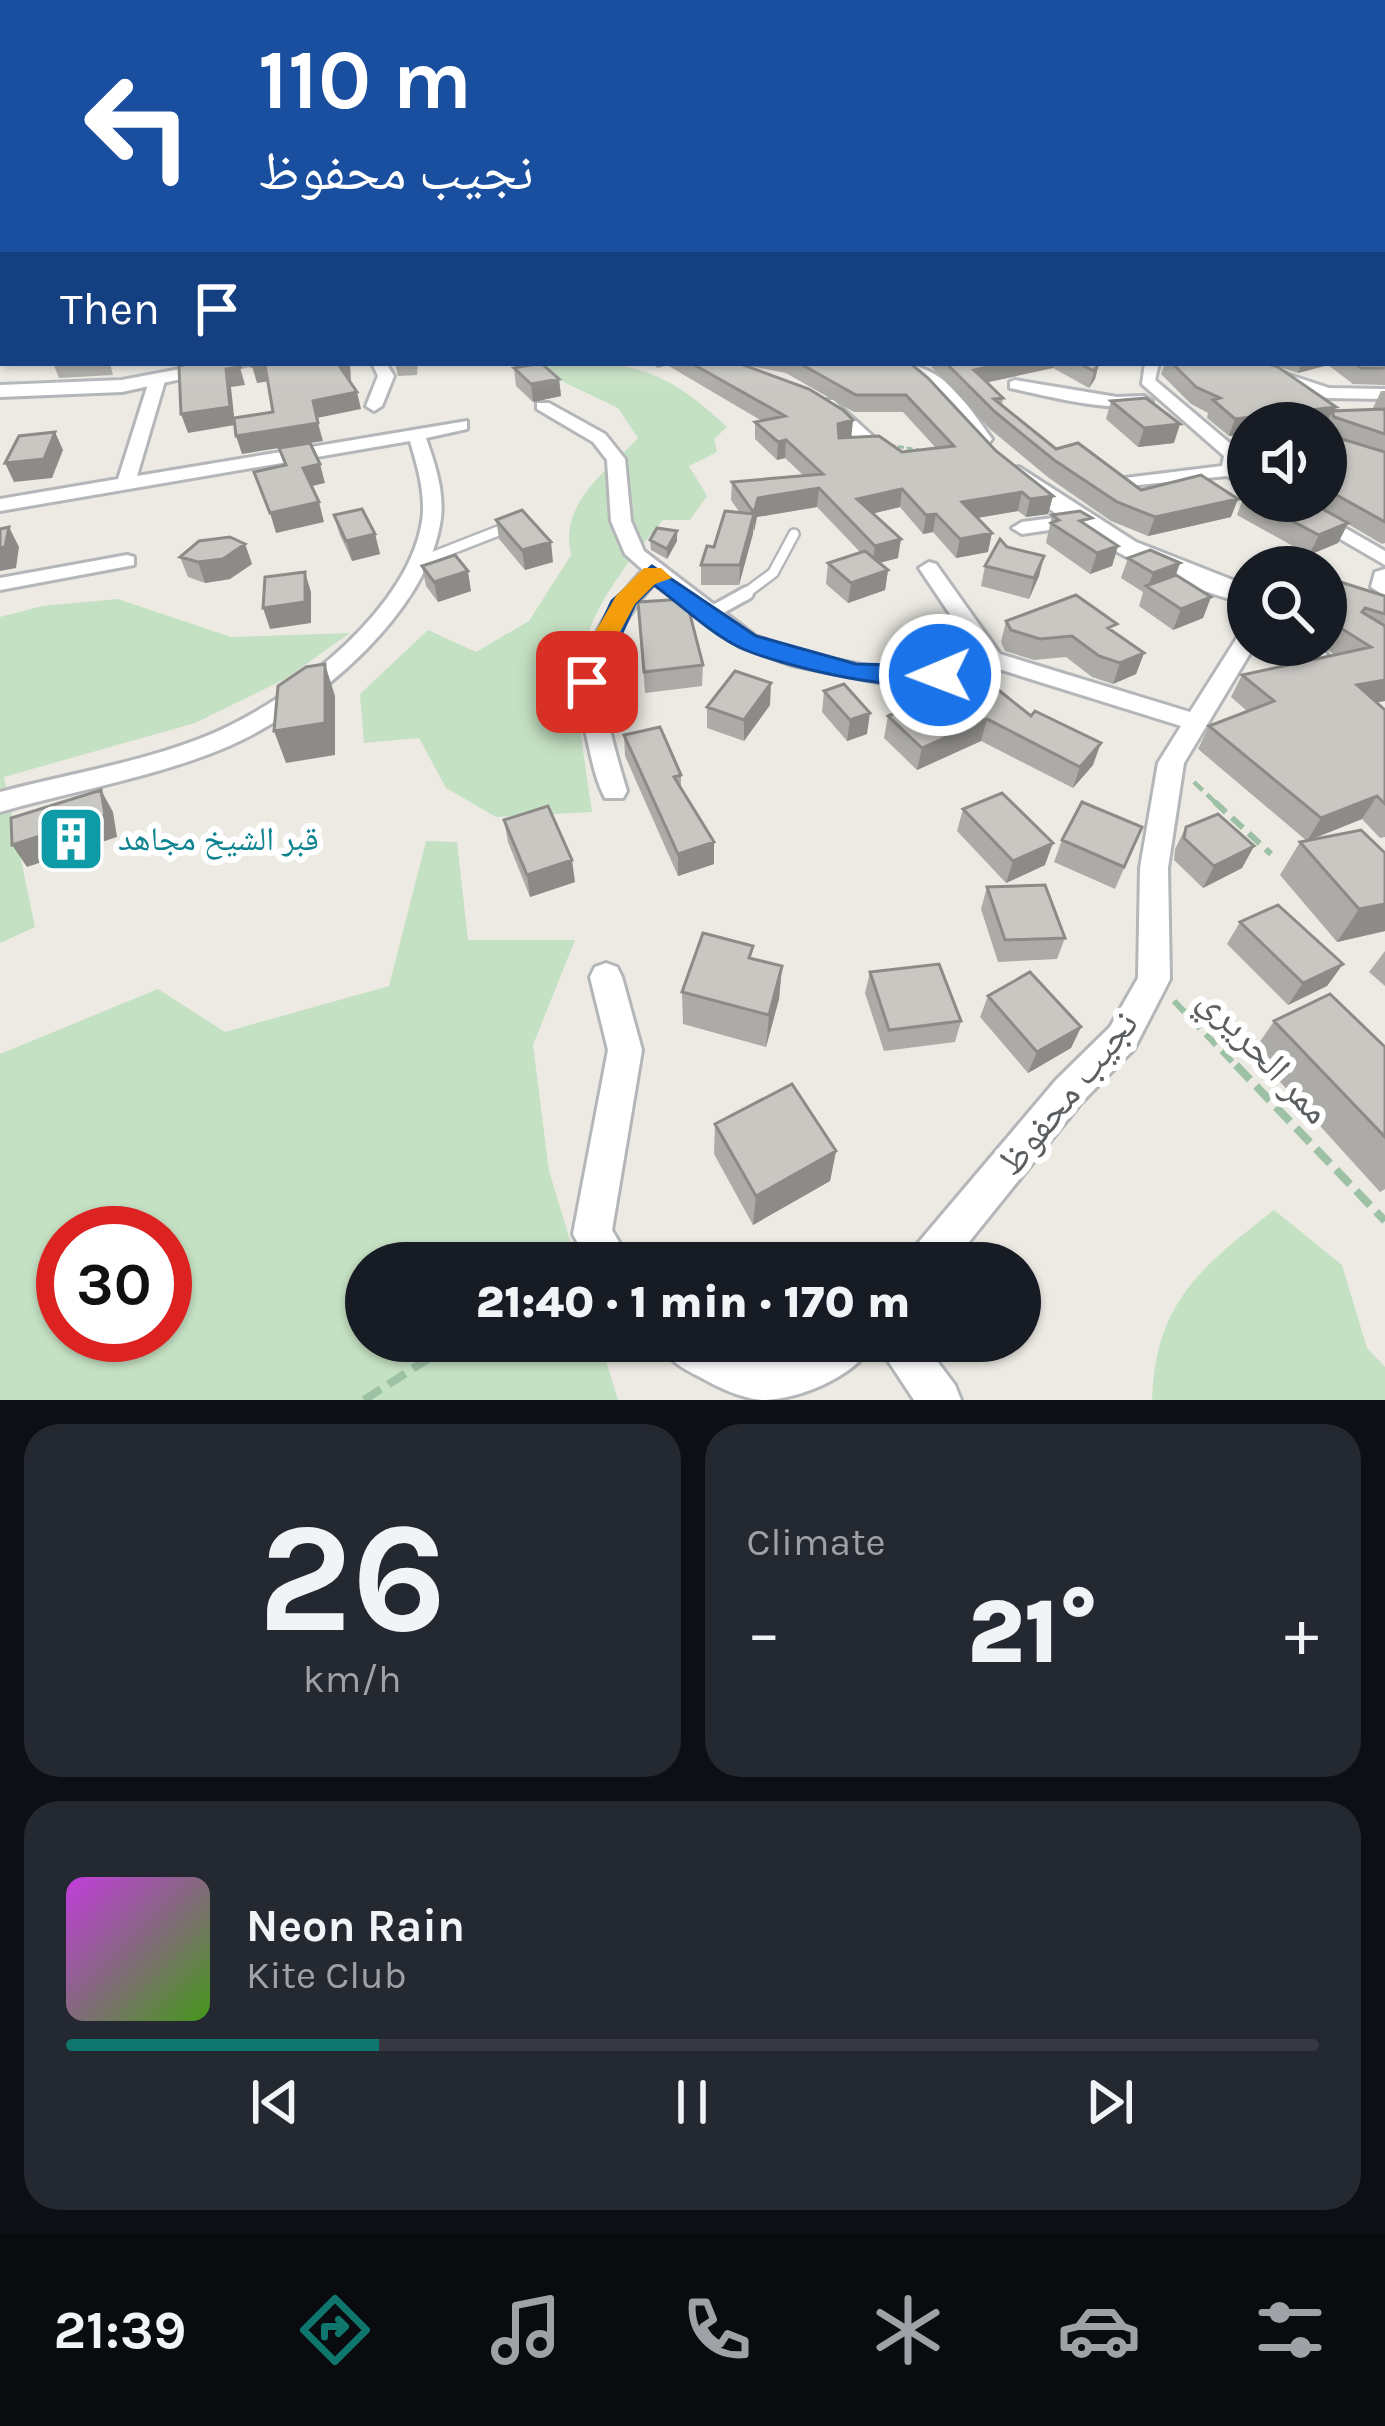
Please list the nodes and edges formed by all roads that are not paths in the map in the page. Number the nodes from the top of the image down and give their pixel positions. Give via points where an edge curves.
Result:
1 (230, 366) edge
2 (381, 366) edge
3 (909, 366) edge
4 (1155, 366) edge
5 (1247, 366) edge
6 (157, 381) junction
7 (1015, 385) dead end
8 (804, 390) edge
9 (0, 391) edge
10 (1385, 394) edge
11 (1170, 399) junction
12 (374, 406) dead end
13 (543, 406) dead end
14 (461, 425) dead end
15 (417, 436) junction
16 (846, 448) edge
17 (1227, 453) edge
18 (1227, 467) edge
19 (127, 480) junction
20 (1125, 483) edge
21 (0, 505) edge
22 (523, 520) edge
23 (1076, 521) junction
24 (1321, 522) edge
25 (1022, 528) dead end
26 (794, 534) dead end
27 (1385, 559) edge
28 (424, 560) junction
29 (127, 561) dead end
30 (929, 568) dead end
31 (652, 573) junction
32 (0, 584) edge
33 (1227, 588) edge
34 (709, 614) junction
35 (992, 658) junction
36 (1229, 666) edge
37 (1193, 721) junction
38 (614, 791) dead end
39 (0, 802) edge
40 (606, 976) dead end
41 (597, 1242) edge
42 (944, 1242) edge
43 (711, 1362) edge
44 (823, 1362) edge
45 (912, 1362) edge
46 (940, 1400) edge

1 - 6 street
2 - 12 street via 386,376
3 - 23 street via 937,382 968,428
4 - 11 street via 1147,381
5 - 10 street via 1327,393
6 - 9 street
6 - 19 street
7 - 11 street via 1117,402
8 - 16 street via 872,444
11 - 17 street
13 - 31 street via 599,438 616,459 621,521
14 - 15 street
15 - 19 street
15 - 28 street via 428,462
18 - 20 street
19 - 21 street
22 - 28 lane
23 - 25 street
23 - 33 street
24 - 27 street
26 - 34 lane via 789,559 770,579
28 - 39 street via 361,646 278,707 214,743
29 - 32 street
30 - 35 street
31 - 34 street
31 - 38 street via 624,601 587,682
34 - 35 street via 747,641 855,673 940,675
35 - 37 street
36 - 37 street, نجيب محفوظ
37 - 42 street, نجيب محفوظ via 1171,763 1154,868 1154,979 1122,1038
40 - 41 street via 625,1050 592,1234
43 - 44 street via 732,1376 782,1380
45 - 46 street

